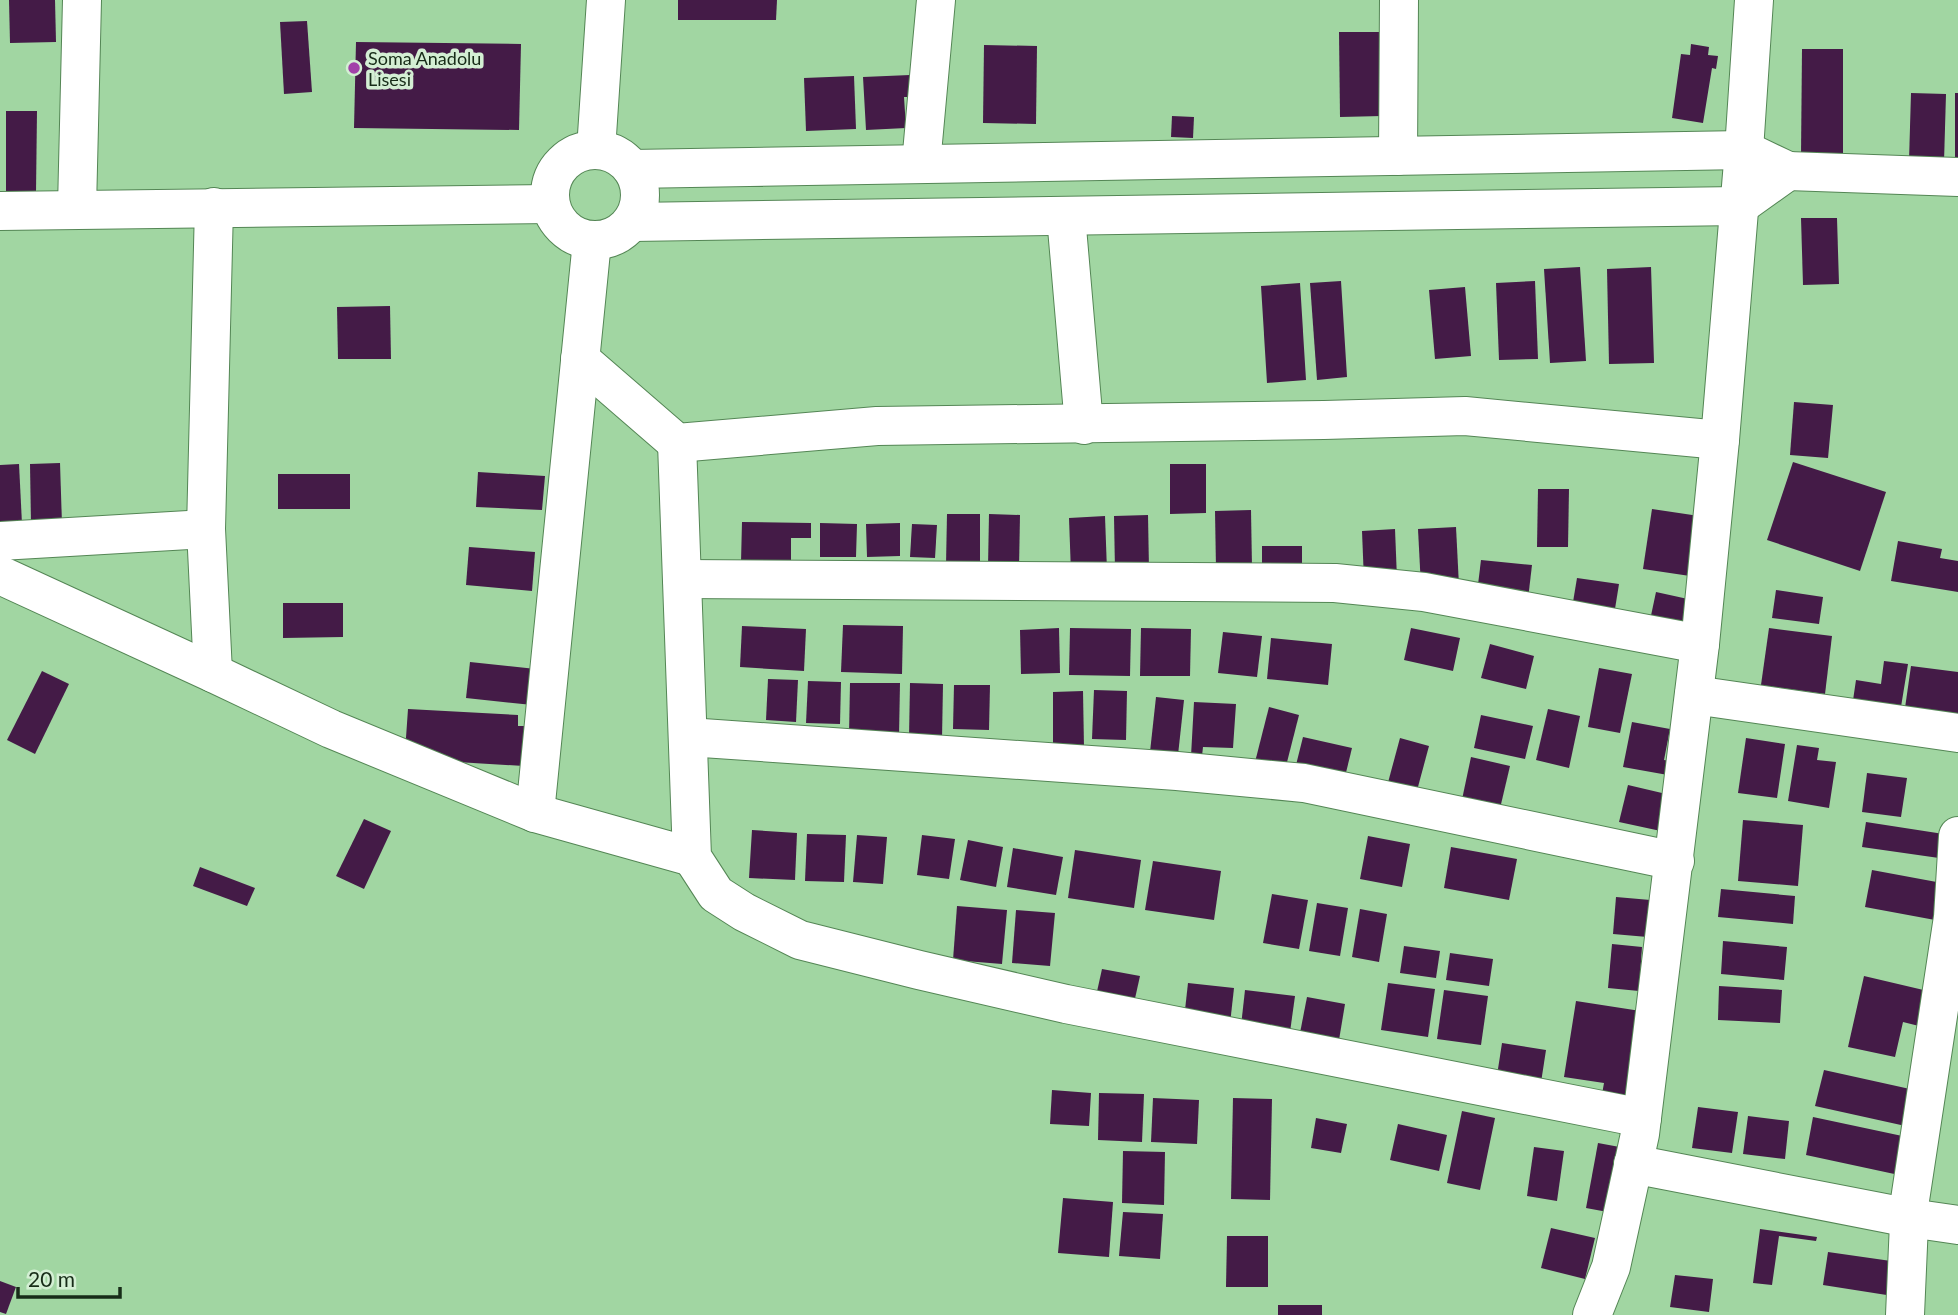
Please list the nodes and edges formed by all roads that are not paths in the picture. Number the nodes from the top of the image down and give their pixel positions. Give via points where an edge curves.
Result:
1 (82, 0) edge
2 (606, 0) edge
3 (936, 0) edge
4 (1399, 0) edge
5 (1754, 0) edge
6 (596, 150) junction
7 (1744, 150) junction
8 (1398, 156) junction
9 (921, 164) junction
10 (632, 169) junction
11 (1788, 171) junction
12 (1958, 177) edge
13 (550, 204) junction
14 (1740, 206) junction
15 (214, 207) junction
16 (77, 208) junction
17 (0, 211) edge
18 (1066, 216) junction
19 (632, 222) junction
20 (592, 241) junction
21 (580, 359) junction
22 (1084, 425) junction
23 (1720, 440) junction
24 (677, 443) junction
25 (206, 529) junction
26 (0, 541) edge
27 (0, 575) edge
28 (682, 579) junction
29 (1700, 644) junction
30 (213, 673) junction
31 (1694, 695) junction
32 (1958, 733) edge
33 (688, 737) junction
34 (534, 813) junction
35 (1958, 836) edge
36 (692, 857) junction
37 (1675, 861) junction
38 (1642, 1118) junction
39 (1633, 1164) junction
40 (1910, 1218) junction
41 (1958, 1225) edge
42 (1592, 1315) edge
43 (1905, 1315) edge

1 - 16 street
2 - 6 street
3 - 9 street
4 - 8 street
5 - 7 street
6 - 10 street via 619,156
6 - 13 street via 576,153 563,162 554,174
7 - 8 street
7 - 11 street
7 - 14 street
8 - 9 street
9 - 10 street
10 - 19 street via 641,194
11 - 12 street
11 - 14 street
13 - 15 street
13 - 20 street via 565,229
14 - 18 street
14 - 23 street
15 - 16 street
15 - 25 street
16 - 17 street
18 - 19 street
18 - 22 street
19 - 20 street via 621,233
20 - 21 street
21 - 24 street
21 - 34 street
22 - 23 street via 1465,416
22 - 24 street via 877,426
23 - 29 street
24 - 28 street
25 - 26 street
25 - 30 street
27 - 30 street
28 - 29 street via 1335,583 1424,592
28 - 33 street
29 - 31 street
30 - 34 street via 331,729
31 - 32 street
31 - 37 street
33 - 36 street
33 - 37 street via 1304,783
34 - 36 street
35 - 40 street via 1953,917
36 - 38 street via 716,894 800,940 1066,1004
37 - 38 street
38 - 39 street
39 - 40 street
39 - 42 street via 1611,1268
40 - 41 street
40 - 43 street

